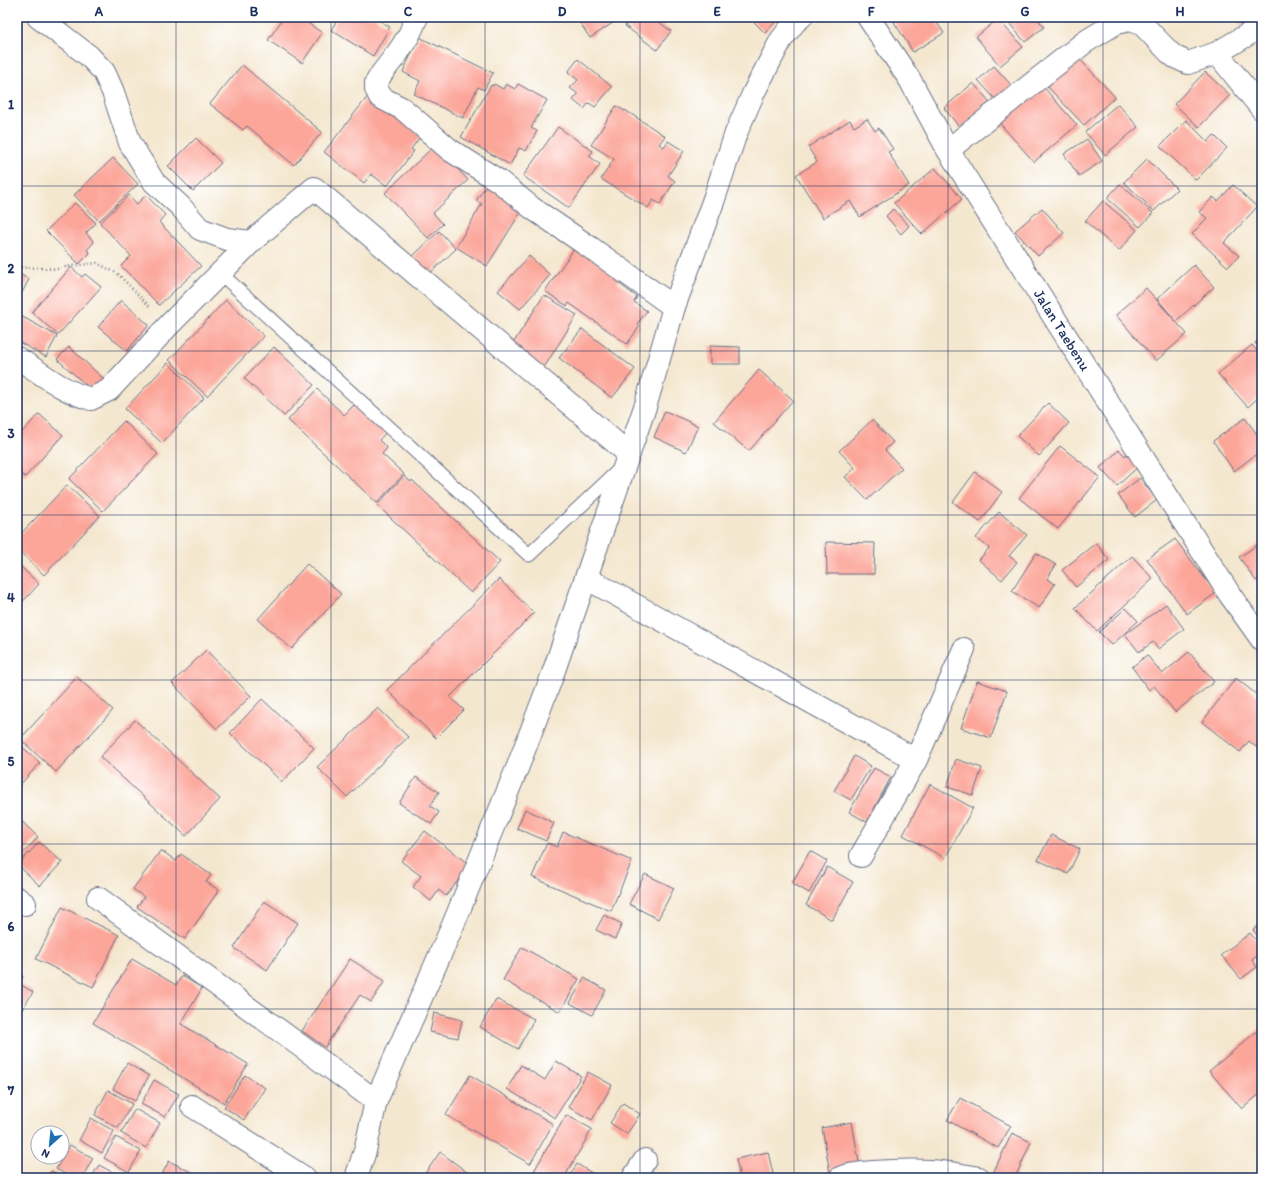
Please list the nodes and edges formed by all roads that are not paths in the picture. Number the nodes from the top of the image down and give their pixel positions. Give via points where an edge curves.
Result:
1 (38, 17) edge
2 (417, 17) edge
3 (801, 17) edge
4 (868, 17) edge
5 (1262, 26) edge
6 (1217, 53) junction
7 (1262, 109) edge
8 (948, 150) junction
9 (251, 242) junction
10 (220, 273) junction
11 (674, 307) junction
12 (17, 358) edge
13 (627, 459) junction
14 (586, 578) junction
15 (1262, 640) edge
16 (964, 649) dead end
17 (916, 760) junction
18 (861, 856) dead end
19 (98, 898) dead end
20 (376, 1101) junction
21 (192, 1106) dead end
22 (645, 1160) dead end
23 (305, 1178) edge
24 (356, 1178) edge
25 (633, 1178) edge
26 (840, 1178) edge
27 (979, 1178) edge

1 - 9 street via 89,56 104,72 130,143 154,182 200,229 228,239
2 - 11 street via 409,35 376,83 380,97 403,109 450,150 499,181 532,208
3 - 11 street via 781,40 736,133
4 - 8 street, Jalan Taebenu via 910,80
5 - 6 street
6 - 7 street
6 - 8 street via 1188,63 1169,52 1142,24 1130,20 1116,23 1085,42
8 - 15 street, Jalan Taebenu via 1230,595
9 - 10 street
9 - 13 street via 314,188
10 - 12 street via 109,390 91,399 54,384
10 - 13 lane via 529,554
11 - 13 street
13 - 14 street
14 - 17 street
14 - 20 street via 518,766 453,925
16 - 17 street
17 - 18 street
19 - 20 street
20 - 24 street via 366,1151
21 - 23 street
22 - 25 street
26 - 27 street via 855,1173 930,1171

